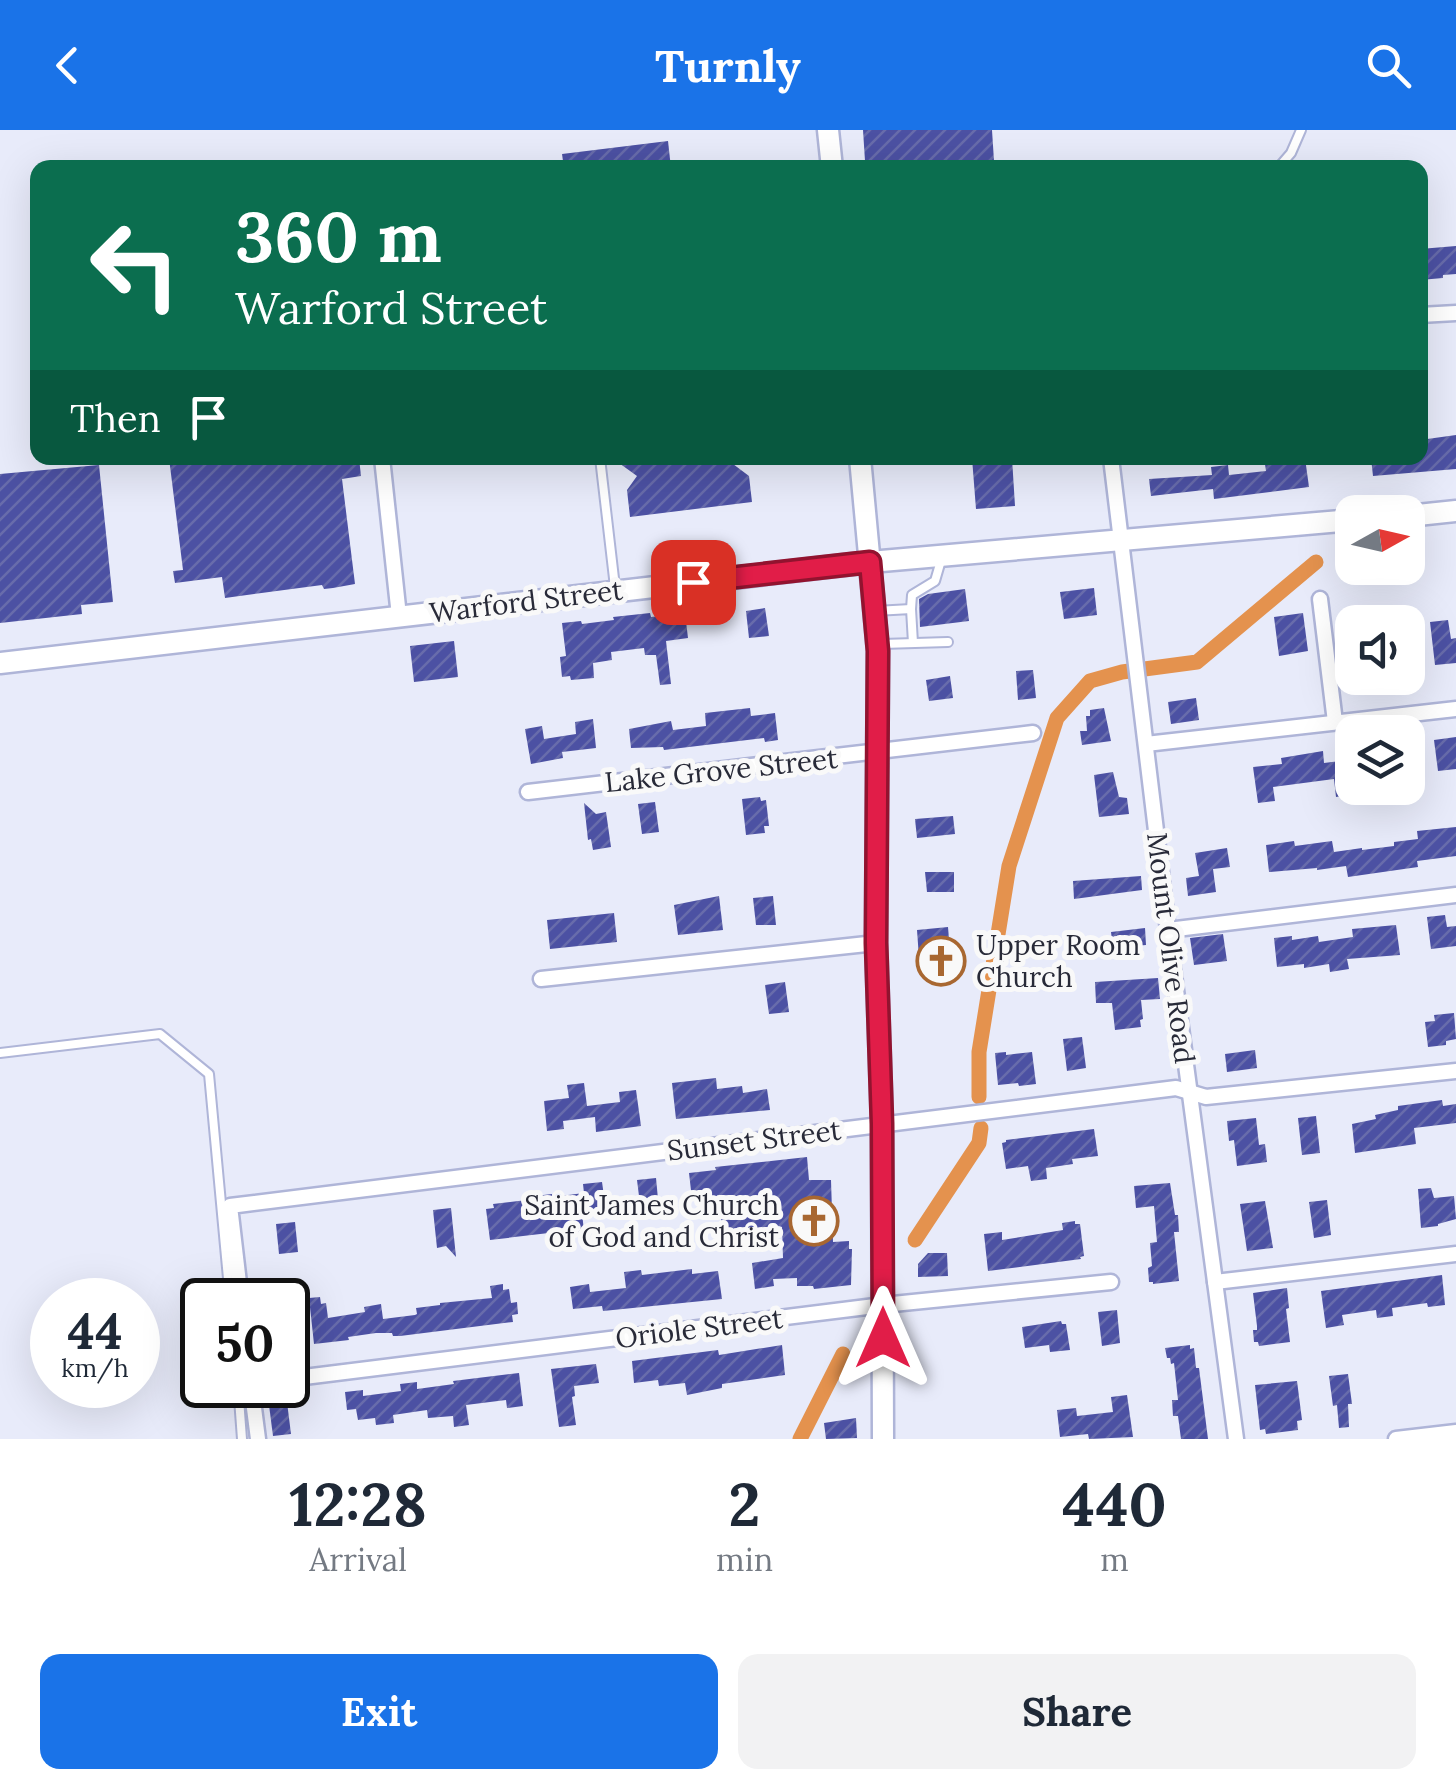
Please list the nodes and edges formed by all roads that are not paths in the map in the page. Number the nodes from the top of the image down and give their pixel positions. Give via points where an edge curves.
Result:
1 (828, 130) edge
2 (1301, 130) edge
3 (831, 160) edge
4 (1285, 160) edge
5 (1456, 313) edge
6 (1428, 315) edge
7 (383, 465) edge
8 (601, 465) edge
9 (861, 465) edge
10 (1112, 465) edge
11 (1456, 511) edge
12 (1425, 514) edge
13 (1335, 522) edge
14 (1120, 541) junction
15 (942, 556) junction
16 (870, 562) junction
17 (615, 591) junction
18 (1320, 600) dead end
19 (910, 608) junction
20 (874, 611) junction
21 (400, 616) junction
22 (948, 642) dead end
23 (912, 643) junction
24 (877, 644) junction
25 (0, 663) edge
26 (1456, 709) edge
27 (1400, 715) edge
28 (1335, 722) joint
29 (1033, 733) dead end
30 (1146, 744) junction
31 (876, 752) junction
32 (528, 792) dead end
33 (1456, 895) edge
34 (1168, 930) junction
35 (876, 943) junction
36 (541, 979) dead end
37 (0, 1053) edge
38 (1456, 1071) edge
39 (1190, 1092) junction
40 (882, 1124) junction
41 (1456, 1254) edge
42 (228, 1278) edge
43 (238, 1278) edge
44 (1112, 1282) dead end
45 (1214, 1282) junction
46 (883, 1305) junction
47 (310, 1376) edge
48 (240, 1408) edge
49 (254, 1408) edge
50 (1456, 1432) edge
51 (242, 1439) edge
52 (258, 1439) edge
53 (883, 1439) edge
54 (1236, 1439) edge
55 (1396, 1439) edge

1 - 3 main road
2 - 4 lane
5 - 6 street
7 - 21 street
8 - 17 lane
9 - 16 main road
10 - 14 street, Mount Olive Road
11 - 12 main road
13 - 14 main road, Warford Street
14 - 15 main road, Warford Street
14 - 30 street, Mount Olive Road
15 - 16 main road, Warford Street
15 - 19 lane via 935,581 912,595
16 - 17 main road, Warford Street
16 - 20 main road
17 - 21 main road, Warford Street
18 - 28 street
19 - 20 lane
19 - 23 lane
20 - 24 main road
21 - 25 main road, Warford Street
22 - 23 lane
23 - 24 lane
24 - 31 main road
26 - 27 street
28 - 30 street
29 - 31 street, Lake Grove Street
30 - 34 street, Mount Olive Road
31 - 32 street, Lake Grove Street
31 - 35 main road
33 - 34 street
34 - 39 street, Mount Olive Road
35 - 36 street
35 - 40 main road
37 - 42 lane via 160,1034 209,1074
38 - 39 street, Sunset Street via 1206,1096
39 - 40 street, Sunset Street via 1176,1088
39 - 45 street, Mount Olive Road
40 - 43 street, Sunset Street via 230,1206
40 - 46 main road
41 - 45 street
44 - 46 street, Oriole Street
45 - 54 street, Mount Olive Road
46 - 47 street, Oriole Street
46 - 53 main road
48 - 51 lane
49 - 52 street
50 - 55 street

